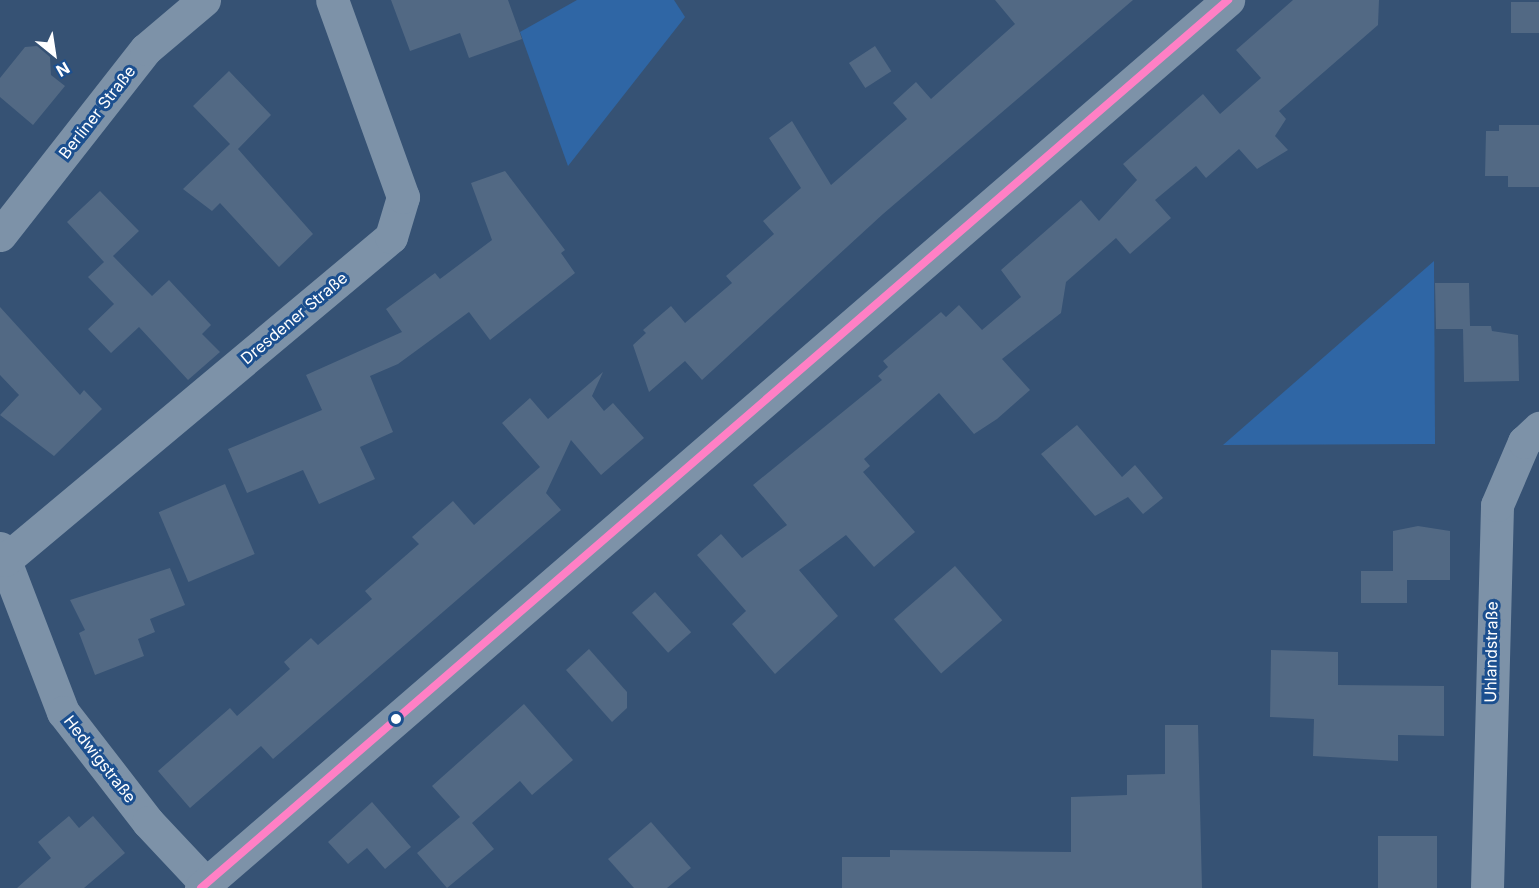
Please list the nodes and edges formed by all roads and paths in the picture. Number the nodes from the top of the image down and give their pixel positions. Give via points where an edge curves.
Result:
1 (204, 0) edge
2 (332, 0) edge
3 (1228, 0) edge
4 (0, 235) edge
5 (1534, 437) edge
6 (3, 554) edge
7 (206, 887) edge
8 (1487, 888) edge

1 - 4 street, Berliner Straße via 147,49
2 - 6 street, Dresdener Straße via 403,197 391,237
3 - 7 street
5 - 8 street, Uhlandstraße via 1497,505
6 - 7 street, Hedwigstraße via 63,712 148,822

